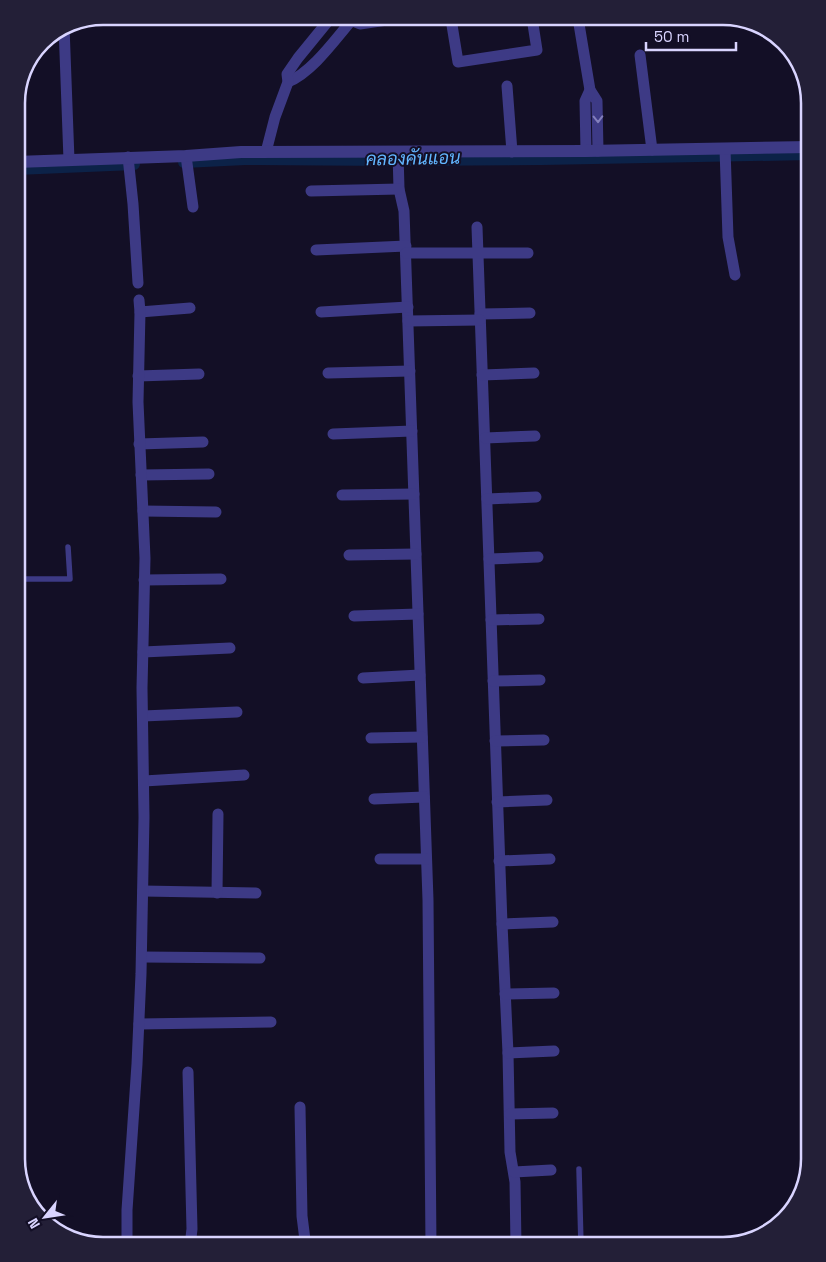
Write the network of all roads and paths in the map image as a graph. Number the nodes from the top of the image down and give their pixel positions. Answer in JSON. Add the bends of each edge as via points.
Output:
{"nodes":[{"id":1,"x":325,"y":25,"type":"edge"},
{"id":2,"x":347,"y":25,"type":"edge"},
{"id":3,"x":452,"y":25,"type":"edge"},
{"id":4,"x":533,"y":25,"type":"edge"},
{"id":5,"x":579,"y":25,"type":"edge"},
{"id":6,"x":64,"y":35,"type":"edge"},
{"id":7,"x":640,"y":55,"type":"dead end"},
{"id":8,"x":288,"y":82,"type":"junction"},
{"id":9,"x":507,"y":86,"type":"dead end"},
{"id":10,"x":801,"y":146,"type":"edge"},
{"id":11,"x":652,"y":150,"type":"junction"},
{"id":12,"x":725,"y":150,"type":"junction"},
{"id":13,"x":592,"y":151,"type":"junction"},
{"id":14,"x":266,"y":152,"type":"junction"},
{"id":15,"x":512,"y":152,"type":"junction"},
{"id":16,"x":186,"y":156,"type":"junction"},
{"id":17,"x":398,"y":156,"type":"junction"},
{"id":18,"x":128,"y":157,"type":"junction"},
{"id":19,"x":69,"y":160,"type":"junction"},
{"id":20,"x":25,"y":162,"type":"edge"},
{"id":21,"x":399,"y":185,"type":"junction"},
{"id":22,"x":311,"y":191,"type":"dead end"},
{"id":23,"x":193,"y":207,"type":"dead end"},
{"id":24,"x":477,"y":227,"type":"dead end"},
{"id":25,"x":316,"y":250,"type":"dead end"},
{"id":26,"x":406,"y":250,"type":"junction"},
{"id":27,"x":528,"y":253,"type":"dead end"},
{"id":28,"x":478,"y":254,"type":"junction"},
{"id":29,"x":735,"y":275,"type":"dead end"},
{"id":30,"x":138,"y":283,"type":"dead end"},
{"id":31,"x":139,"y":300,"type":"dead end"},
{"id":32,"x":190,"y":308,"type":"dead end"},
{"id":33,"x":408,"y":308,"type":"junction"},
{"id":34,"x":140,"y":312,"type":"junction"},
{"id":35,"x":320,"y":312,"type":"dead end"},
{"id":36,"x":530,"y":313,"type":"dead end"},
{"id":37,"x":480,"y":317,"type":"junction"},
{"id":38,"x":408,"y":321,"type":"junction"},
{"id":39,"x":410,"y":370,"type":"junction"},
{"id":40,"x":328,"y":372,"type":"dead end"},
{"id":41,"x":534,"y":373,"type":"dead end"},
{"id":42,"x":199,"y":374,"type":"dead end"},
{"id":43,"x":482,"y":375,"type":"junction"},
{"id":44,"x":138,"y":376,"type":"junction"},
{"id":45,"x":412,"y":432,"type":"junction"},
{"id":46,"x":333,"y":434,"type":"dead end"},
{"id":47,"x":535,"y":436,"type":"dead end"},
{"id":48,"x":485,"y":438,"type":"junction"},
{"id":49,"x":203,"y":442,"type":"dead end"},
{"id":50,"x":140,"y":444,"type":"junction"},
{"id":51,"x":209,"y":474,"type":"dead end"},
{"id":52,"x":141,"y":476,"type":"junction"},
{"id":53,"x":414,"y":494,"type":"junction"},
{"id":54,"x":342,"y":495,"type":"dead end"},
{"id":55,"x":536,"y":497,"type":"dead end"},
{"id":56,"x":487,"y":498,"type":"junction"},
{"id":57,"x":143,"y":511,"type":"junction"},
{"id":58,"x":216,"y":512,"type":"dead end"},
{"id":59,"x":68,"y":547,"type":"dead end"},
{"id":60,"x":416,"y":554,"type":"junction"},
{"id":61,"x":349,"y":555,"type":"dead end"},
{"id":62,"x":538,"y":557,"type":"dead end"},
{"id":63,"x":489,"y":559,"type":"junction"},
{"id":64,"x":25,"y":579,"type":"edge"},
{"id":65,"x":221,"y":579,"type":"dead end"},
{"id":66,"x":144,"y":580,"type":"junction"},
{"id":67,"x":418,"y":614,"type":"junction"},
{"id":68,"x":354,"y":616,"type":"dead end"},
{"id":69,"x":539,"y":619,"type":"dead end"},
{"id":70,"x":491,"y":620,"type":"junction"},
{"id":71,"x":230,"y":648,"type":"dead end"},
{"id":72,"x":143,"y":652,"type":"junction"},
{"id":73,"x":420,"y":675,"type":"junction"},
{"id":74,"x":363,"y":678,"type":"dead end"},
{"id":75,"x":540,"y":680,"type":"dead end"},
{"id":76,"x":493,"y":681,"type":"junction"},
{"id":77,"x":237,"y":712,"type":"dead end"},
{"id":78,"x":142,"y":716,"type":"junction"},
{"id":79,"x":422,"y":737,"type":"junction"},
{"id":80,"x":371,"y":738,"type":"dead end"},
{"id":81,"x":544,"y":740,"type":"dead end"},
{"id":82,"x":495,"y":741,"type":"junction"},
{"id":83,"x":244,"y":775,"type":"dead end"},
{"id":84,"x":144,"y":781,"type":"junction"},
{"id":85,"x":424,"y":797,"type":"junction"},
{"id":86,"x":374,"y":799,"type":"dead end"},
{"id":87,"x":547,"y":800,"type":"dead end"},
{"id":88,"x":497,"y":802,"type":"junction"},
{"id":89,"x":218,"y":814,"type":"dead end"},
{"id":90,"x":426,"y":858,"type":"junction"},
{"id":91,"x":380,"y":859,"type":"dead end"},
{"id":92,"x":550,"y":860,"type":"dead end"},
{"id":93,"x":499,"y":861,"type":"junction"},
{"id":94,"x":143,"y":891,"type":"junction"},
{"id":95,"x":217,"y":893,"type":"junction"},
{"id":96,"x":256,"y":893,"type":"dead end"},
{"id":97,"x":554,"y":922,"type":"dead end"},
{"id":98,"x":502,"y":924,"type":"junction"},
{"id":99,"x":142,"y":957,"type":"junction"},
{"id":100,"x":260,"y":958,"type":"dead end"},
{"id":101,"x":554,"y":993,"type":"dead end"},
{"id":102,"x":505,"y":994,"type":"junction"},
{"id":103,"x":271,"y":1022,"type":"dead end"},
{"id":104,"x":139,"y":1024,"type":"junction"},
{"id":105,"x":554,"y":1051,"type":"dead end"},
{"id":106,"x":508,"y":1053,"type":"junction"},
{"id":107,"x":188,"y":1072,"type":"dead end"},
{"id":108,"x":300,"y":1107,"type":"dead end"},
{"id":109,"x":553,"y":1113,"type":"dead end"},
{"id":110,"x":510,"y":1114,"type":"junction"},
{"id":111,"x":579,"y":1169,"type":"dead end"},
{"id":112,"x":551,"y":1170,"type":"dead end"},
{"id":113,"x":514,"y":1172,"type":"junction"},
{"id":114,"x":127,"y":1237,"type":"edge"},
{"id":115,"x":191,"y":1237,"type":"edge"},
{"id":116,"x":305,"y":1237,"type":"edge"},
{"id":117,"x":431,"y":1237,"type":"edge"},
{"id":118,"x":516,"y":1237,"type":"edge"},
{"id":119,"x":581,"y":1237,"type":"edge"}],
"edges":[{"from":1,"to":8,"type":"street","via":[[287,74]]},
{"from":2,"to":8,"type":"street","via":[[309,68]]},
{"from":3,"to":4,"type":"street","via":[[458,62],[537,50]]},
{"from":5,"to":13,"type":"street","via":[[590,90],[598,100]]},
{"from":6,"to":19,"type":"street"},
{"from":7,"to":11,"type":"street"},
{"from":8,"to":14,"type":"street"},
{"from":9,"to":15,"type":"street"},
{"from":10,"to":12,"type":"street"},
{"from":11,"to":12,"type":"street"},
{"from":11,"to":13,"type":"street"},
{"from":12,"to":29,"type":"street","via":[[728,238]]},
{"from":13,"to":15,"type":"street"},
{"from":14,"to":16,"type":"street"},
{"from":14,"to":17,"type":"street"},
{"from":15,"to":17,"type":"street"},
{"from":16,"to":18,"type":"street"},
{"from":16,"to":23,"type":"street"},
{"from":17,"to":21,"type":"street"},
{"from":18,"to":19,"type":"street"},
{"from":18,"to":30,"type":"street"},
{"from":19,"to":20,"type":"street"},
{"from":21,"to":22,"type":"street"},
{"from":21,"to":26,"type":"street"},
{"from":24,"to":28,"type":"street"},
{"from":25,"to":26,"type":"street"},
{"from":26,"to":28,"type":"street"},
{"from":26,"to":33,"type":"street"},
{"from":27,"to":28,"type":"street"},
{"from":28,"to":37,"type":"street"},
{"from":31,"to":34,"type":"street"},
{"from":32,"to":34,"type":"street"},
{"from":33,"to":35,"type":"street"},
{"from":33,"to":38,"type":"street"},
{"from":34,"to":44,"type":"street"},
{"from":36,"to":37,"type":"street"},
{"from":37,"to":38,"type":"street"},
{"from":37,"to":43,"type":"street"},
{"from":38,"to":39,"type":"street"},
{"from":39,"to":40,"type":"street"},
{"from":39,"to":45,"type":"street"},
{"from":41,"to":43,"type":"street"},
{"from":42,"to":44,"type":"street"},
{"from":43,"to":48,"type":"street"},
{"from":44,"to":50,"type":"street"},
{"from":45,"to":46,"type":"street"},
{"from":45,"to":53,"type":"street"},
{"from":47,"to":48,"type":"street"},
{"from":48,"to":56,"type":"street"},
{"from":49,"to":50,"type":"street"},
{"from":50,"to":52,"type":"street"},
{"from":51,"to":52,"type":"street"},
{"from":52,"to":57,"type":"street"},
{"from":53,"to":54,"type":"street"},
{"from":53,"to":60,"type":"street"},
{"from":55,"to":56,"type":"street"},
{"from":56,"to":63,"type":"street"},
{"from":57,"to":58,"type":"street"},
{"from":57,"to":66,"type":"street"},
{"from":59,"to":64,"type":"lane","via":[[70,579]]},
{"from":60,"to":61,"type":"street"},
{"from":60,"to":67,"type":"street"},
{"from":62,"to":63,"type":"street"},
{"from":63,"to":70,"type":"street"},
{"from":65,"to":66,"type":"street"},
{"from":66,"to":72,"type":"street"},
{"from":67,"to":68,"type":"street"},
{"from":67,"to":73,"type":"street"},
{"from":69,"to":70,"type":"street"},
{"from":70,"to":76,"type":"street"},
{"from":71,"to":72,"type":"street"},
{"from":72,"to":78,"type":"street"},
{"from":73,"to":74,"type":"street"},
{"from":73,"to":79,"type":"street"},
{"from":75,"to":76,"type":"street"},
{"from":76,"to":82,"type":"street"},
{"from":77,"to":78,"type":"street"},
{"from":78,"to":84,"type":"street"},
{"from":79,"to":80,"type":"street"},
{"from":79,"to":85,"type":"street"},
{"from":81,"to":82,"type":"street"},
{"from":82,"to":88,"type":"street"},
{"from":83,"to":84,"type":"street"},
{"from":84,"to":94,"type":"street"},
{"from":85,"to":86,"type":"street"},
{"from":85,"to":90,"type":"street"},
{"from":87,"to":88,"type":"street"},
{"from":88,"to":93,"type":"street"},
{"from":89,"to":95,"type":"street"},
{"from":90,"to":91,"type":"street"},
{"from":90,"to":117,"type":"street"},
{"from":92,"to":93,"type":"street"},
{"from":93,"to":98,"type":"street"},
{"from":94,"to":95,"type":"street"},
{"from":94,"to":99,"type":"street"},
{"from":95,"to":96,"type":"street"},
{"from":97,"to":98,"type":"street"},
{"from":98,"to":102,"type":"street"},
{"from":99,"to":100,"type":"street"},
{"from":99,"to":104,"type":"street"},
{"from":101,"to":102,"type":"street"},
{"from":102,"to":106,"type":"street"},
{"from":103,"to":104,"type":"street"},
{"from":104,"to":114,"type":"street"},
{"from":105,"to":106,"type":"street"},
{"from":106,"to":110,"type":"street"},
{"from":107,"to":115,"type":"street"},
{"from":108,"to":116,"type":"street"},
{"from":109,"to":110,"type":"street"},
{"from":110,"to":113,"type":"street","via":[[510,1152]]},
{"from":111,"to":119,"type":"lane"},
{"from":112,"to":113,"type":"street"},
{"from":113,"to":118,"type":"street"}]}
